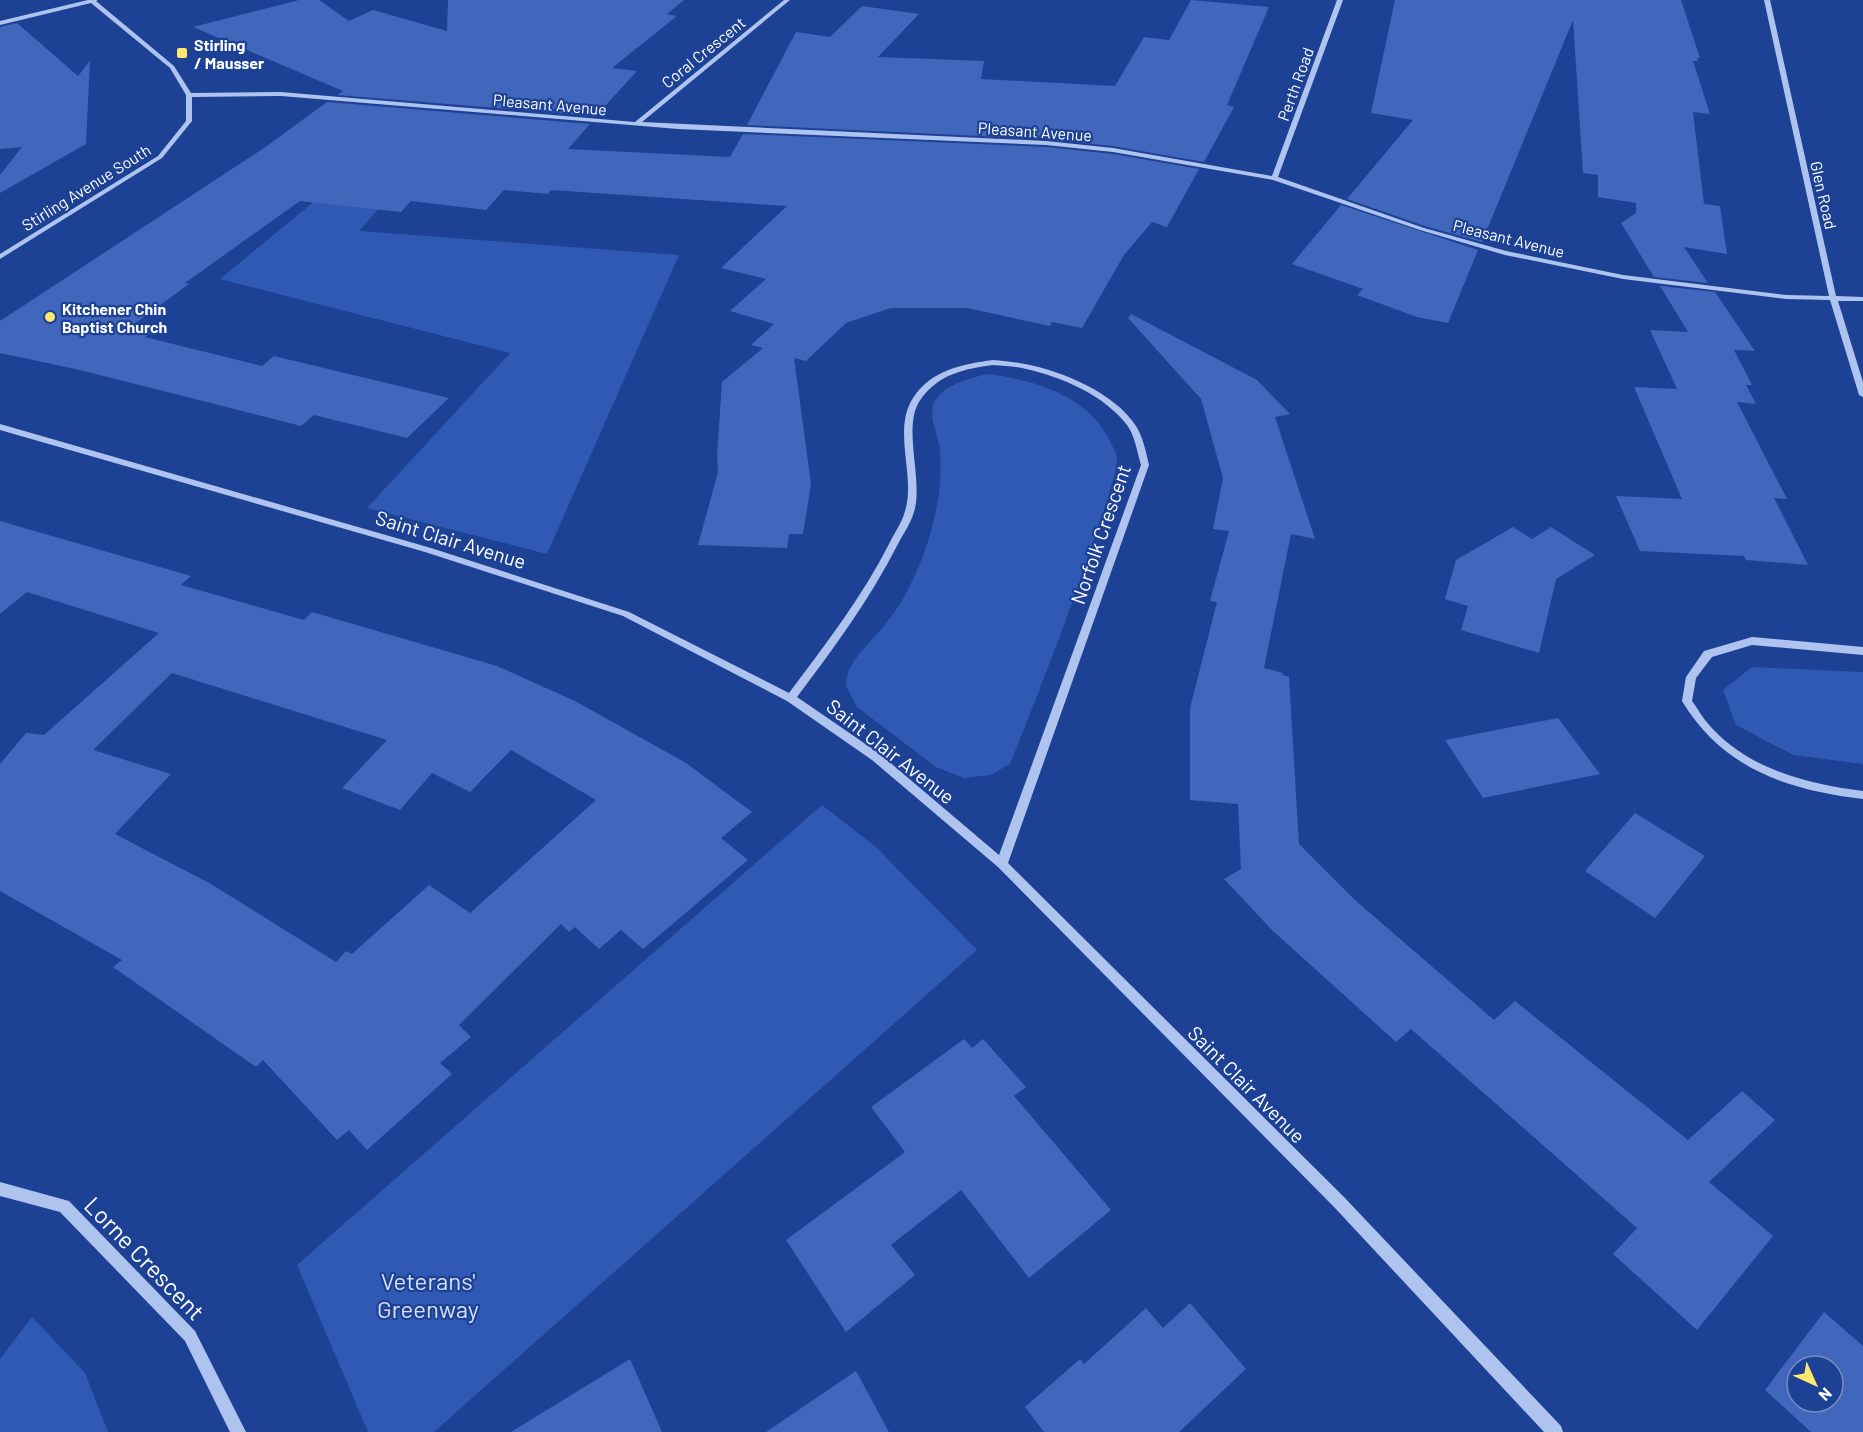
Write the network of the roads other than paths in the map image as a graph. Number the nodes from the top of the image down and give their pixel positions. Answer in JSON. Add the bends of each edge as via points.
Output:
{"nodes":[{"id":1,"x":93,"y":0,"type":"edge"},
{"id":2,"x":787,"y":0,"type":"edge"},
{"id":3,"x":1340,"y":0,"type":"edge"},
{"id":4,"x":1767,"y":0,"type":"edge"},
{"id":5,"x":0,"y":23,"type":"edge"},
{"id":6,"x":189,"y":95,"type":"junction"},
{"id":7,"x":636,"y":124,"type":"junction"},
{"id":8,"x":1274,"y":178,"type":"junction"},
{"id":9,"x":0,"y":257,"type":"edge"},
{"id":10,"x":1833,"y":298,"type":"junction"},
{"id":11,"x":1863,"y":299,"type":"edge"},
{"id":12,"x":1863,"y":395,"type":"edge"},
{"id":13,"x":0,"y":427,"type":"edge"},
{"id":14,"x":1863,"y":651,"type":"edge"},
{"id":15,"x":791,"y":698,"type":"junction"},
{"id":16,"x":1863,"y":795,"type":"edge"},
{"id":17,"x":1002,"y":864,"type":"junction"},
{"id":18,"x":0,"y":1189,"type":"edge"},
{"id":19,"x":238,"y":1432,"type":"edge"},
{"id":20,"x":1555,"y":1432,"type":"edge"}],
"edges":[{"from":1,"to":5,"type":"street"},
{"from":1,"to":6,"type":"street","via":[[172,67]]},
{"from":2,"to":7,"type":"street","name":"Coral Crescent"},
{"from":3,"to":8,"type":"street","name":"Perth Road"},
{"from":4,"to":10,"type":"street","name":"Glen Road"},
{"from":6,"to":7,"type":"street","name":"Pleasant Avenue","via":[[281,94]]},
{"from":6,"to":9,"type":"street","name":"Stirling Avenue South","via":[[189,121],[160,157]]},
{"from":7,"to":8,"type":"street","name":"Pleasant Avenue","via":[[1046,143],[1135,153]]},
{"from":8,"to":10,"type":"street","name":"Pleasant Avenue","via":[[1422,230],[1505,253],[1623,277],[1786,297]]},
{"from":10,"to":11,"type":"street","name":"Pleasant Avenue"},
{"from":10,"to":12,"type":"street","name":"Glen Road"},
{"from":13,"to":15,"type":"street","name":"Saint Clair Avenue","via":[[428,550],[626,614]]},
{"from":14,"to":16,"type":"street","via":[[1752,641],[1708,654],[1691,677],[1687,701],[1704,727],[1727,749],[1760,769],[1798,783]]},
{"from":15,"to":17,"type":"street","name":"Saint Clair Avenue","via":[[876,757]]},
{"from":15,"to":17,"type":"street","name":"Norfolk Crescent","via":[[844,628],[888,555],[911,507],[908,425],[914,401],[927,384],[956,368],[985,361],[1022,364],[1102,397],[1131,424],[1146,465]]},
{"from":17,"to":20,"type":"street","name":"Saint Clair Avenue","via":[[1339,1202]]},
{"from":18,"to":19,"type":"street","name":"Lorne Crescent","via":[[64,1206],[190,1336]]}]}
